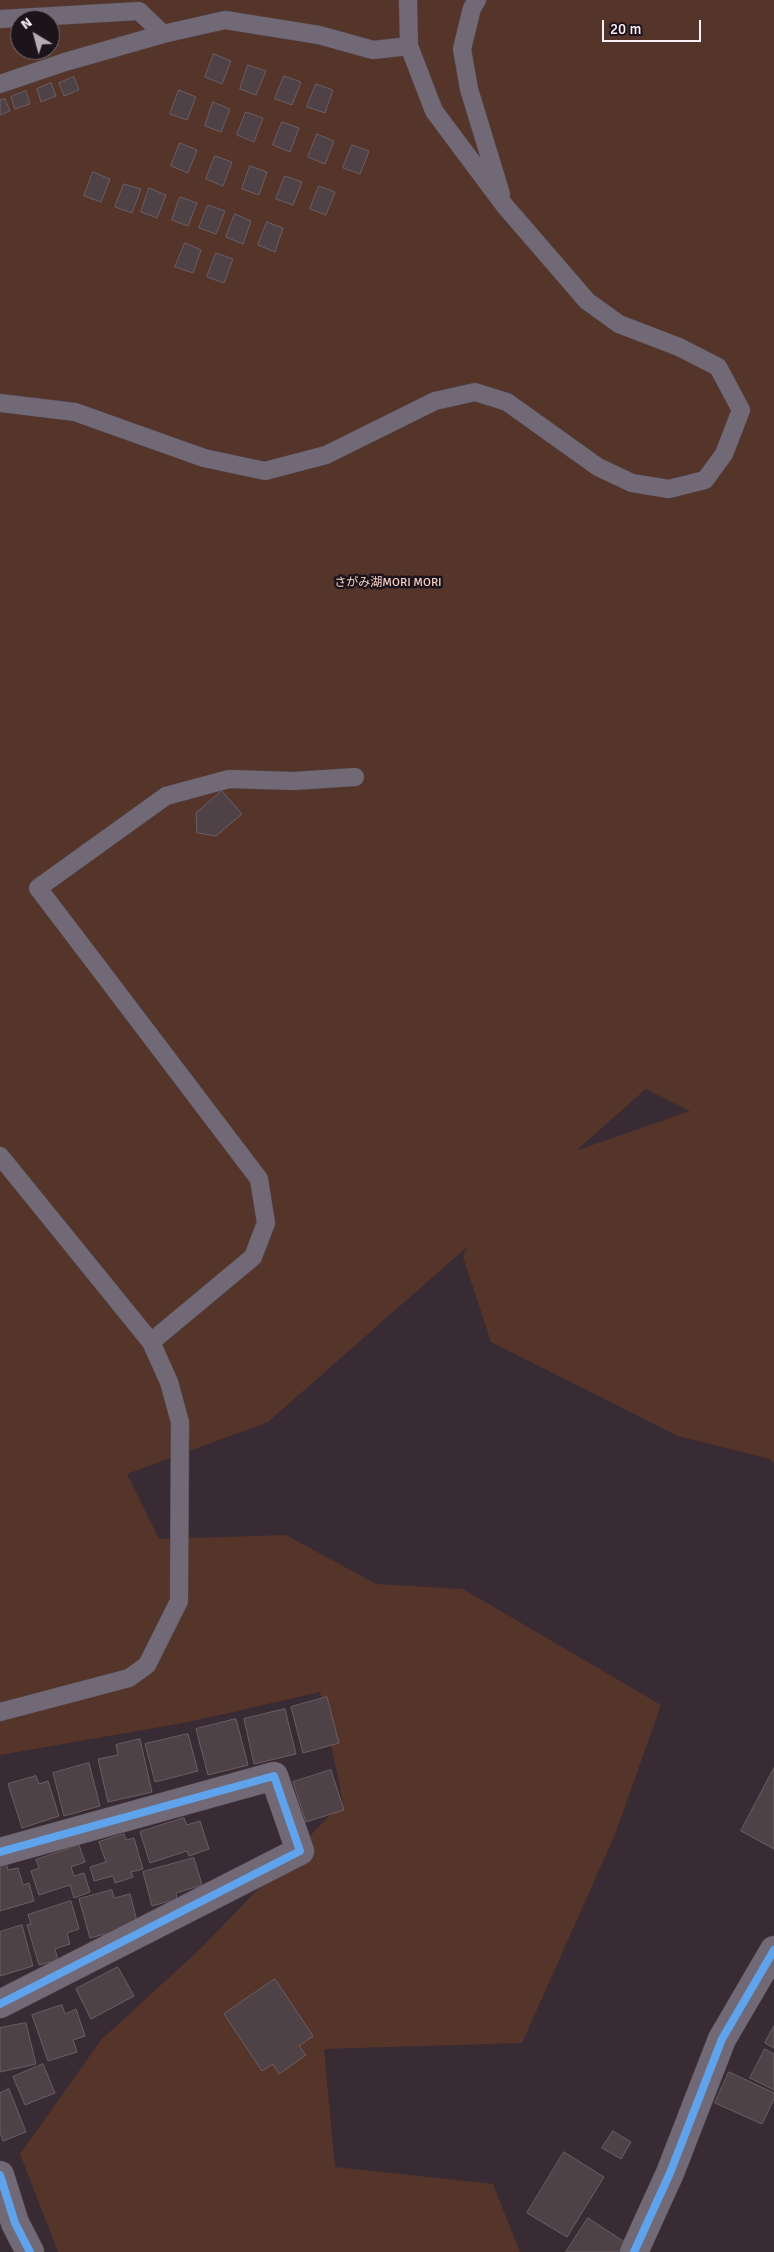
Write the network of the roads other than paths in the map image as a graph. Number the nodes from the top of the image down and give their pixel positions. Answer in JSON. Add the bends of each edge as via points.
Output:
{"nodes":[{"id":1,"x":408,"y":0,"type":"edge"},
{"id":2,"x":477,"y":0,"type":"edge"},
{"id":3,"x":0,"y":19,"type":"edge"},
{"id":4,"x":163,"y":34,"type":"junction"},
{"id":5,"x":409,"y":46,"type":"junction"},
{"id":6,"x":0,"y":84,"type":"edge"},
{"id":7,"x":505,"y":206,"type":"junction"},
{"id":8,"x":0,"y":403,"type":"edge"},
{"id":9,"x":355,"y":777,"type":"dead end"},
{"id":10,"x":0,"y":1156,"type":"edge"},
{"id":11,"x":151,"y":1342,"type":"junction"},
{"id":12,"x":0,"y":1712,"type":"edge"},
{"id":13,"x":0,"y":1852,"type":"edge"},
{"id":14,"x":774,"y":1950,"type":"edge"},
{"id":15,"x":0,"y":2004,"type":"edge"},
{"id":16,"x":0,"y":2175,"type":"edge"},
{"id":17,"x":18,"y":2244,"type":"edge"},
{"id":18,"x":634,"y":2252,"type":"edge"}],
"edges":[{"from":1,"to":5,"type":"lane"},
{"from":2,"to":7,"type":"lane","via":[[462,49],[469,89]]},
{"from":3,"to":4,"type":"lane","via":[[139,10]]},
{"from":4,"to":5,"type":"lane","via":[[225,20],[319,35],[373,50]]},
{"from":4,"to":6,"type":"lane"},
{"from":5,"to":7,"type":"lane","via":[[434,111]]},
{"from":7,"to":8,"type":"lane","via":[[587,301],[619,324],[718,367],[741,410],[724,454],[705,480],[669,489],[632,483],[598,467],[507,402],[475,392],[434,401],[326,455],[265,472],[204,458],[75,412]]},
{"from":9,"to":11,"type":"lane","via":[[294,781],[229,779],[166,796],[38,888],[259,1179],[266,1224],[253,1257]]},
{"from":10,"to":11,"type":"lane"},
{"from":11,"to":12,"type":"lane","via":[[169,1382],[180,1422],[179,1601],[148,1665],[129,1678]]},
{"from":13,"to":15,"type":"street","via":[[274,1776],[300,1851]]},
{"from":14,"to":18,"type":"street","via":[[722,2039],[670,2173]]},
{"from":16,"to":17,"type":"street","via":[[16,2223]]}]}
